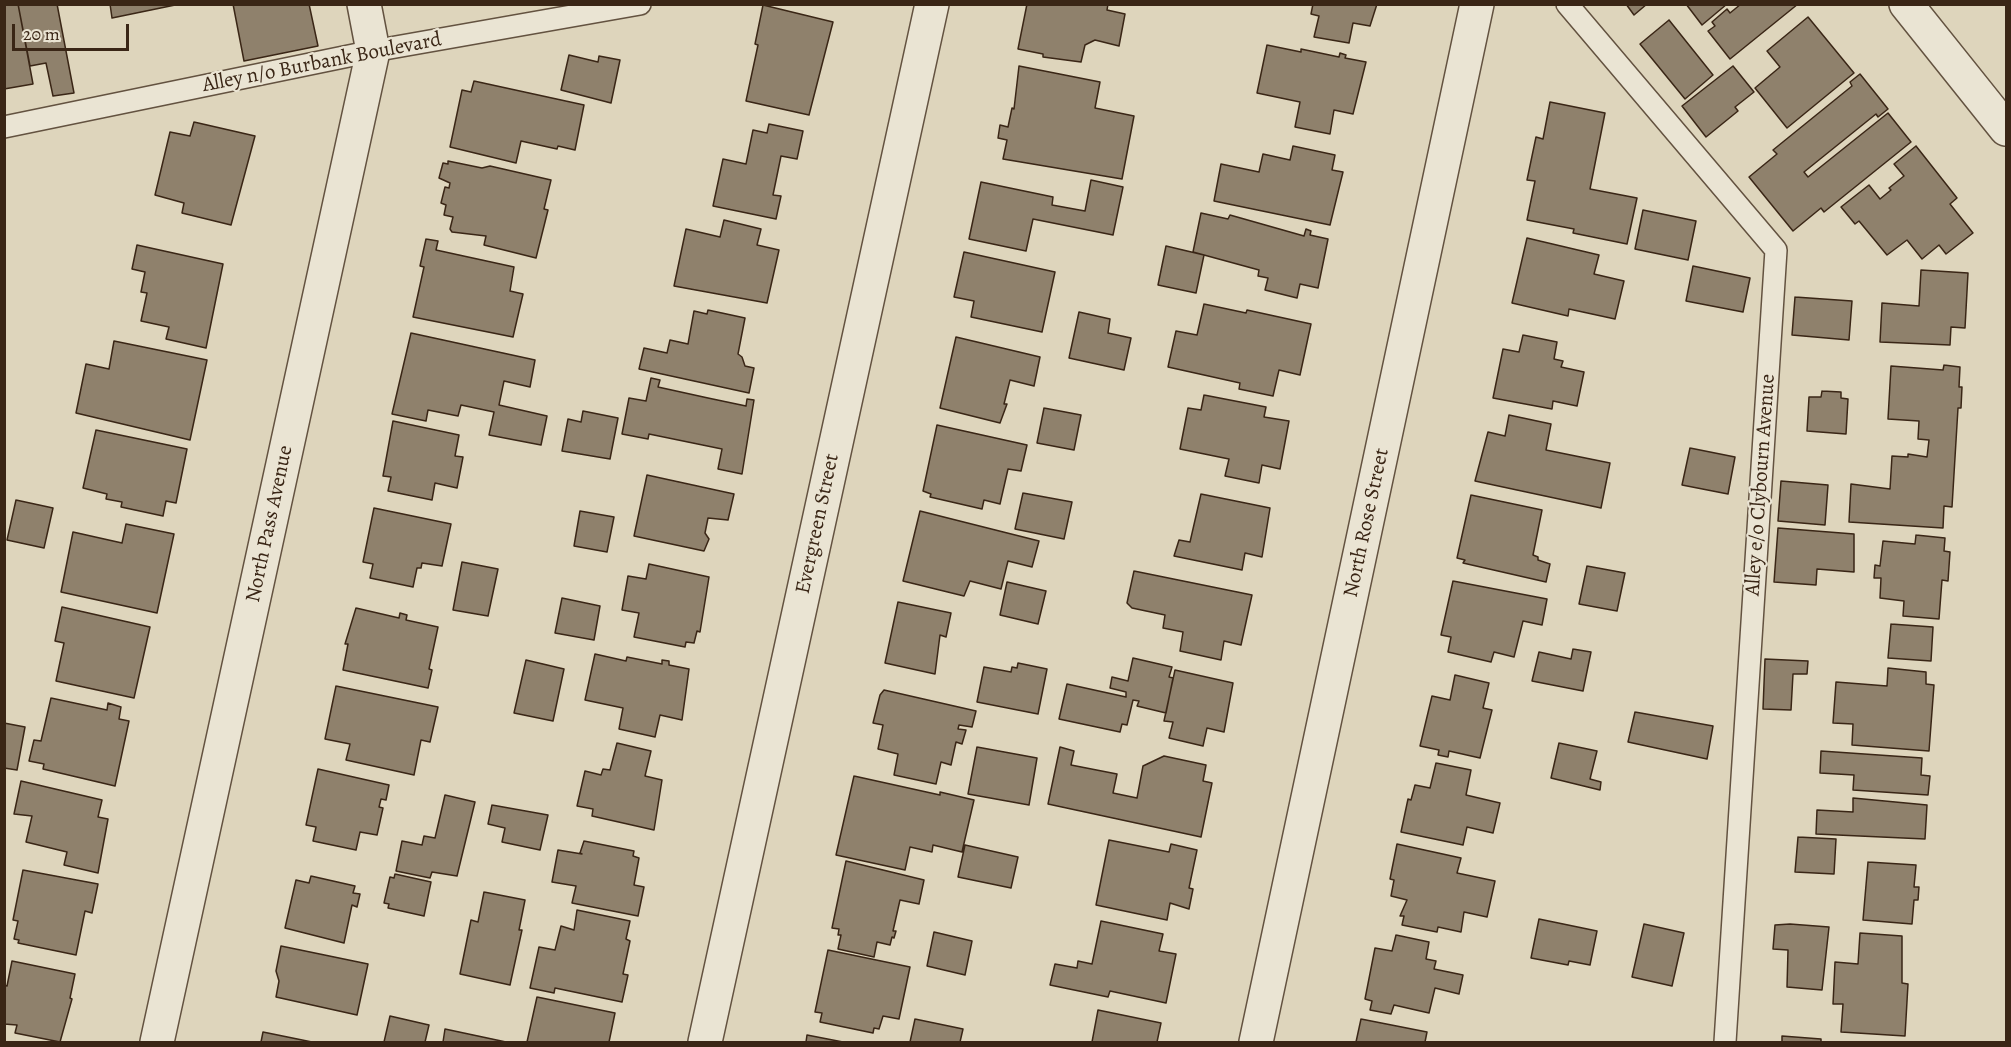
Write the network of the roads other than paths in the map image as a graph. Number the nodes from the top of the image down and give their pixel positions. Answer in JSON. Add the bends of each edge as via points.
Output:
{"nodes":[{"id":1,"x":364,"y":4,"type":"edge"},
{"id":2,"x":640,"y":4,"type":"edge"},
{"id":3,"x":932,"y":4,"type":"edge"},
{"id":4,"x":1478,"y":4,"type":"edge"},
{"id":5,"x":1567,"y":4,"type":"edge"},
{"id":6,"x":1906,"y":4,"type":"edge"},
{"id":7,"x":373,"y":51,"type":"junction"},
{"id":8,"x":4,"y":127,"type":"edge"},
{"id":9,"x":2007,"y":129,"type":"edge"},
{"id":10,"x":157,"y":1042,"type":"edge"},
{"id":11,"x":705,"y":1042,"type":"edge"},
{"id":12,"x":1256,"y":1042,"type":"edge"},
{"id":13,"x":1725,"y":1042,"type":"edge"}],
"edges":[{"from":1,"to":7,"type":"street","name":"North Pass Avenue"},
{"from":2,"to":7,"type":"lane","name":"Alley n/o Burbank Boulevard"},
{"from":3,"to":11,"type":"street","name":"Evergreen Street"},
{"from":4,"to":12,"type":"street","name":"North Rose Street"},
{"from":5,"to":13,"type":"lane","name":"Alley e/o Clybourn Avenue","via":[[1776,250]]},
{"from":6,"to":9,"type":"street"},
{"from":7,"to":8,"type":"lane","name":"Alley n/o Burbank Boulevard"},
{"from":7,"to":10,"type":"street","name":"North Pass Avenue"}]}
